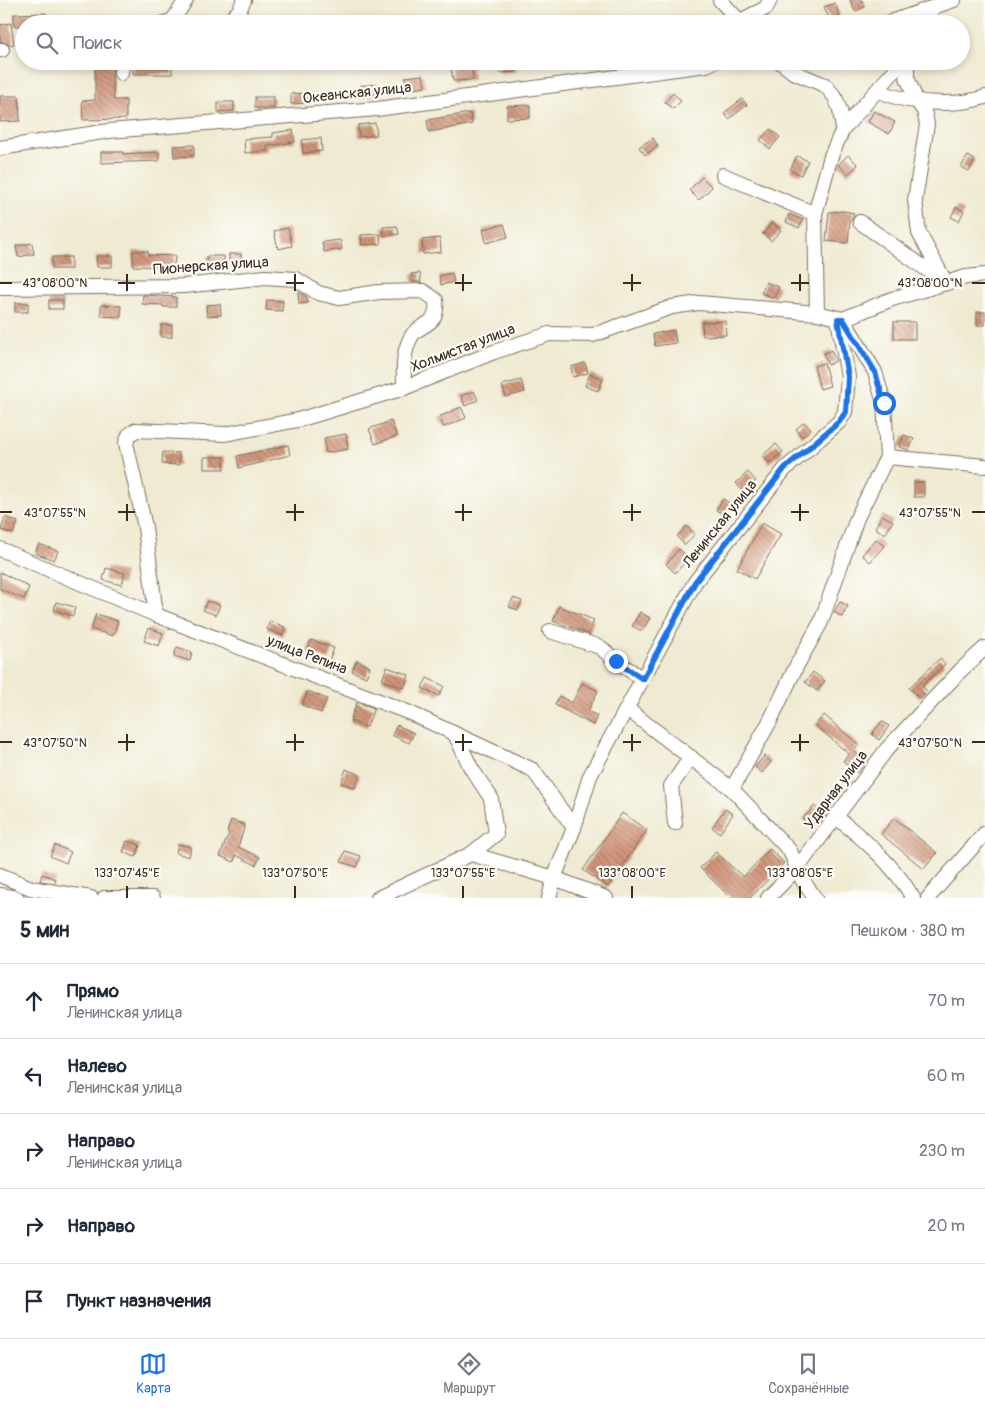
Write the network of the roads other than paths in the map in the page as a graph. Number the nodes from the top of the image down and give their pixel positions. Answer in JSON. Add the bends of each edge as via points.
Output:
{"nodes":[{"id":1,"x":186,"y":0,"type":"edge"},
{"id":2,"x":244,"y":0,"type":"edge"},
{"id":3,"x":720,"y":0,"type":"edge"},
{"id":4,"x":770,"y":0,"type":"edge"},
{"id":5,"x":954,"y":0,"type":"edge"},
{"id":6,"x":930,"y":9,"type":"junction"},
{"id":7,"x":178,"y":15,"type":"edge"},
{"id":8,"x":235,"y":15,"type":"edge"},
{"id":9,"x":734,"y":15,"type":"edge"},
{"id":10,"x":754,"y":15,"type":"edge"},
{"id":11,"x":912,"y":15,"type":"edge"},
{"id":12,"x":930,"y":15,"type":"edge"},
{"id":13,"x":669,"y":70,"type":"edge"},
{"id":14,"x":790,"y":70,"type":"edge"},
{"id":15,"x":895,"y":70,"type":"edge"},
{"id":16,"x":907,"y":70,"type":"edge"},
{"id":17,"x":878,"y":90,"type":"junction"},
{"id":18,"x":985,"y":98,"type":"edge"},
{"id":19,"x":916,"y":100,"type":"junction"},
{"id":20,"x":843,"y":129,"type":"junction"},
{"id":21,"x":0,"y":148,"type":"edge"},
{"id":22,"x":722,"y":175,"type":"dead end"},
{"id":23,"x":815,"y":214,"type":"junction"},
{"id":24,"x":860,"y":222,"type":"dead end"},
{"id":25,"x":985,"y":275,"type":"edge"},
{"id":26,"x":946,"y":283,"type":"junction"},
{"id":27,"x":0,"y":288,"type":"edge"},
{"id":28,"x":817,"y":313,"type":"junction"},
{"id":29,"x":840,"y":319,"type":"junction"},
{"id":30,"x":404,"y":388,"type":"junction"},
{"id":31,"x":887,"y":457,"type":"junction"},
{"id":32,"x":985,"y":466,"type":"edge"},
{"id":33,"x":0,"y":549,"type":"edge"},
{"id":34,"x":156,"y":615,"type":"junction"},
{"id":35,"x":550,"y":631,"type":"dead end"},
{"id":36,"x":985,"y":648,"type":"edge"},
{"id":37,"x":643,"y":679,"type":"junction"},
{"id":38,"x":627,"y":709,"type":"junction"},
{"id":39,"x":455,"y":734,"type":"junction"},
{"id":40,"x":691,"y":757,"type":"junction"},
{"id":41,"x":732,"y":788,"type":"junction"},
{"id":42,"x":836,"y":818,"type":"junction"},
{"id":43,"x":675,"y":823,"type":"dead end"},
{"id":44,"x":574,"y":828,"type":"junction"},
{"id":45,"x":985,"y":833,"type":"edge"},
{"id":46,"x":471,"y":854,"type":"junction"},
{"id":47,"x":798,"y":867,"type":"junction"},
{"id":48,"x":0,"y":875,"type":"edge"},
{"id":49,"x":554,"y":878,"type":"junction"},
{"id":50,"x":0,"y":895,"type":"edge"},
{"id":51,"x":17,"y":898,"type":"edge"},
{"id":52,"x":91,"y":898,"type":"edge"},
{"id":53,"x":104,"y":898,"type":"edge"},
{"id":54,"x":152,"y":898,"type":"edge"},
{"id":55,"x":378,"y":898,"type":"edge"},
{"id":56,"x":549,"y":898,"type":"edge"},
{"id":57,"x":606,"y":898,"type":"edge"},
{"id":58,"x":768,"y":898,"type":"edge"},
{"id":59,"x":815,"y":898,"type":"edge"},
{"id":60,"x":913,"y":898,"type":"edge"},
{"id":61,"x":928,"y":898,"type":"edge"}],
"edges":[{"from":1,"to":7,"type":"street"},
{"from":2,"to":8,"type":"street"},
{"from":3,"to":9,"type":"street"},
{"from":4,"to":10,"type":"street","via":[[766,8]]},
{"from":5,"to":6,"type":"street"},
{"from":6,"to":11,"type":"street"},
{"from":6,"to":12,"type":"street"},
{"from":13,"to":21,"type":"street","name":"Океанская улица","via":[[377,109],[109,131]]},
{"from":14,"to":20,"type":"street","via":[[826,85],[835,97]]},
{"from":15,"to":17,"type":"street"},
{"from":16,"to":19,"type":"street"},
{"from":17,"to":19,"type":"street","via":[[888,96]]},
{"from":17,"to":20,"type":"street"},
{"from":18,"to":19,"type":"street","via":[[952,103]]},
{"from":19,"to":26,"type":"street","via":[[927,124],[915,200],[919,233]]},
{"from":20,"to":23,"type":"street","via":[[831,156]]},
{"from":22,"to":23,"type":"street"},
{"from":23,"to":28,"type":"street"},
{"from":24,"to":26,"type":"street"},
{"from":25,"to":26,"type":"street"},
{"from":26,"to":29,"type":"street"},
{"from":27,"to":30,"type":"street","name":"Пионерская улица","via":[[184,286],[265,277],[296,279],[318,293],[338,298],[379,292],[423,291],[436,300],[437,310],[431,322],[412,335],[403,359]]},
{"from":28,"to":29,"type":"street","name":"Холмистая улица"},
{"from":28,"to":30,"type":"street","name":"Холмистая улица","via":[[700,303],[672,307],[592,335],[549,334]]},
{"from":29,"to":31,"type":"street","via":[[875,372],[884,403]]},
{"from":29,"to":37,"type":"street","name":"Ленинская улица","via":[[848,377],[846,412],[839,422],[785,468],[695,582]]},
{"from":30,"to":34,"type":"street","name":"Холмистая улица","via":[[298,420],[225,434],[136,430],[129,435],[126,443],[145,528]]},
{"from":31,"to":32,"type":"street"},
{"from":31,"to":41,"type":"street","via":[[857,518],[821,622]]},
{"from":33,"to":34,"type":"street","name":"улица Репина"},
{"from":34,"to":39,"type":"street","name":"улица Репина","via":[[410,713]]},
{"from":35,"to":37,"type":"street","via":[[600,648]]},
{"from":36,"to":42,"type":"street","name":"Ударная улица","via":[[887,749]]},
{"from":37,"to":38,"type":"street","name":"Ленинская улица"},
{"from":38,"to":40,"type":"street"},
{"from":38,"to":44,"type":"street","name":"Ленинская улица","via":[[590,776]]},
{"from":39,"to":44,"type":"street","name":"улица Репина","via":[[533,770]]},
{"from":39,"to":46,"type":"street","via":[[471,768],[491,798],[494,816],[496,834]]},
{"from":40,"to":41,"type":"street"},
{"from":40,"to":43,"type":"street","via":[[671,786]]},
{"from":41,"to":47,"type":"street","via":[[790,851]]},
{"from":42,"to":47,"type":"street","name":"Ударная улица"},
{"from":42,"to":60,"type":"street","via":[[863,839],[905,883]]},
{"from":44,"to":49,"type":"street","name":"Ленинская улица"},
{"from":45,"to":61,"type":"street"},
{"from":46,"to":49,"type":"street"},
{"from":46,"to":55,"type":"street"},
{"from":47,"to":58,"type":"street","name":"Ударная улица"},
{"from":47,"to":59,"type":"street"},
{"from":48,"to":52,"type":"street","via":[[31,888]]},
{"from":49,"to":56,"type":"street","name":"Ленинская улица"},
{"from":49,"to":57,"type":"street"},
{"from":50,"to":51,"type":"street"},
{"from":53,"to":54,"type":"street"}]}
